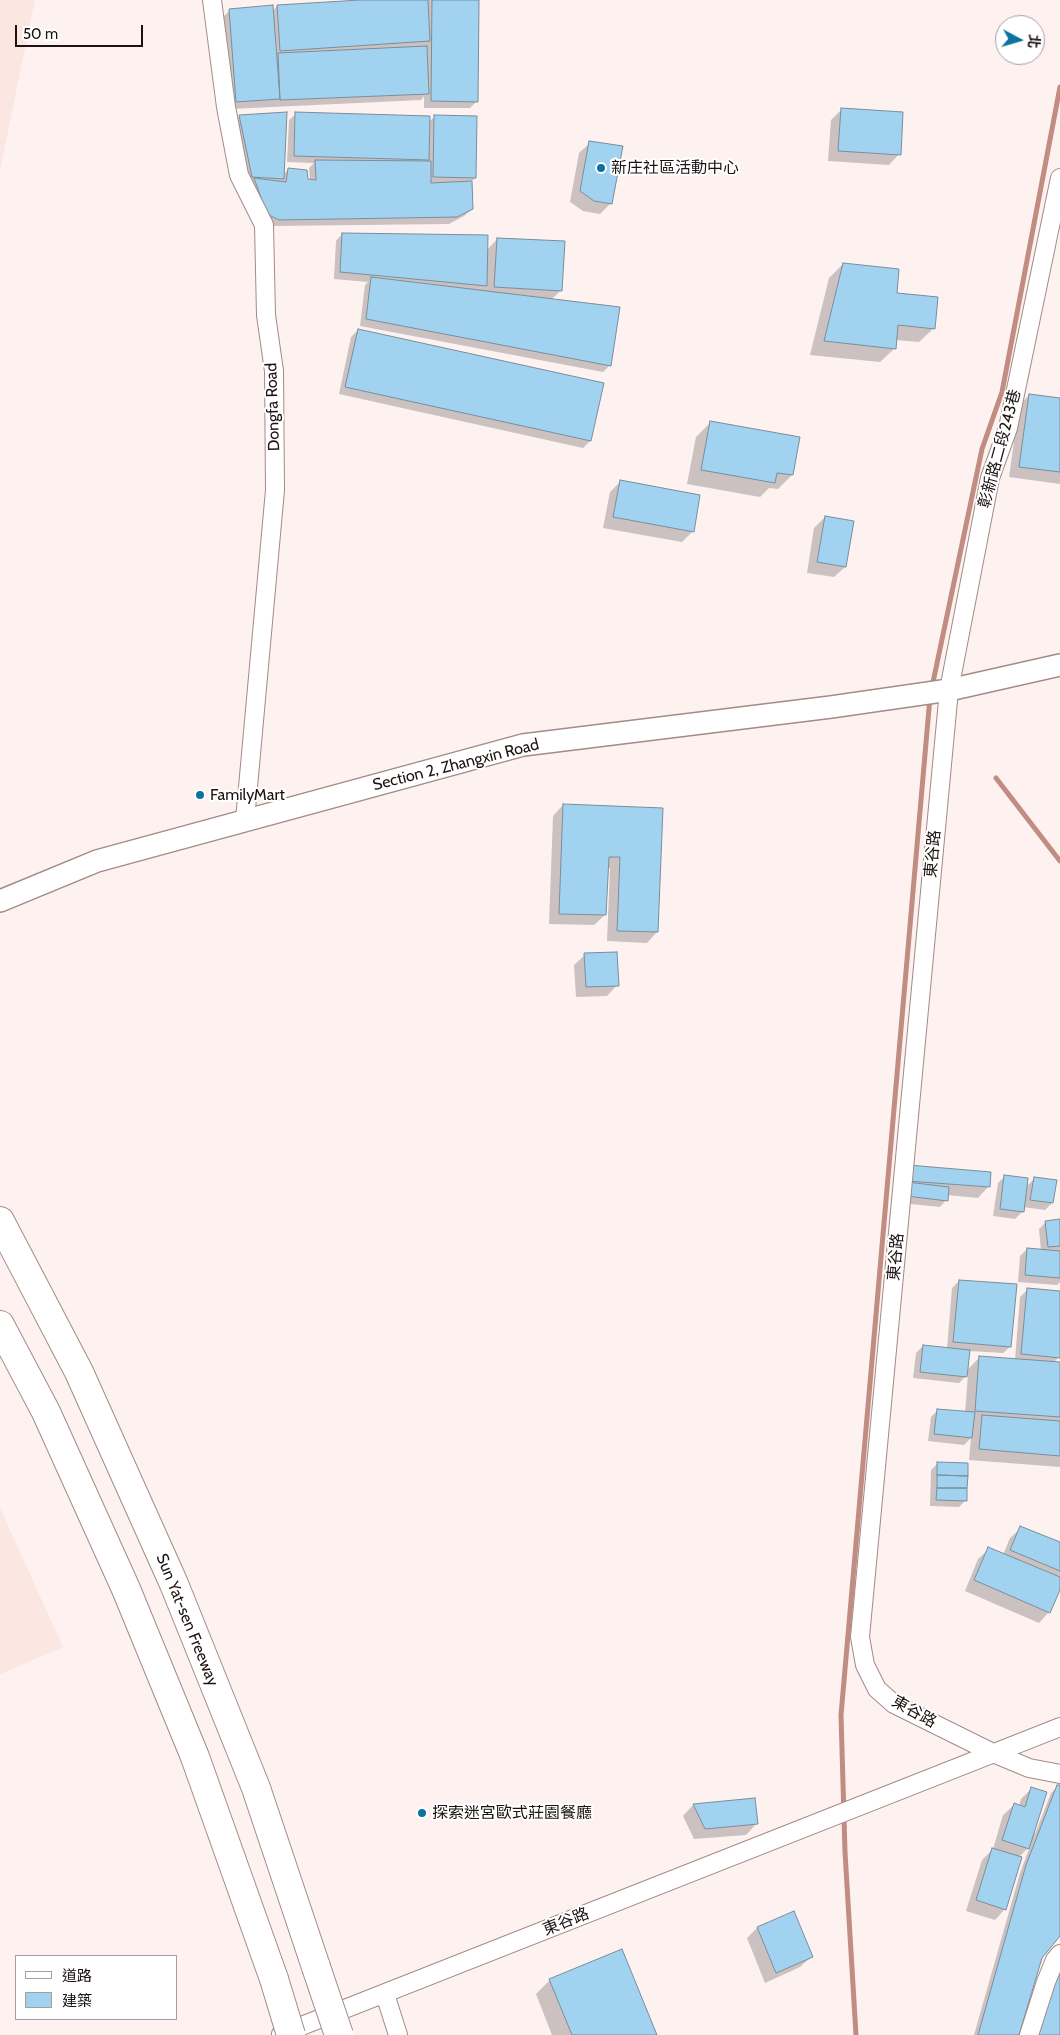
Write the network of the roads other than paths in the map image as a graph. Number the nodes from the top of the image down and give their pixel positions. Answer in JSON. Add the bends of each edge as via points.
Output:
{"nodes":[{"id":1,"x":212,"y":0,"type":"edge"},
{"id":2,"x":1060,"y":178,"type":"edge"},
{"id":3,"x":1060,"y":664,"type":"edge"},
{"id":4,"x":949,"y":690,"type":"junction"},
{"id":5,"x":245,"y":820,"type":"junction"},
{"id":6,"x":0,"y":901,"type":"edge"},
{"id":7,"x":0,"y":1221,"type":"edge"},
{"id":8,"x":0,"y":1325,"type":"edge"},
{"id":9,"x":1060,"y":1727,"type":"edge"},
{"id":10,"x":993,"y":1753,"type":"junction"},
{"id":11,"x":1060,"y":1774,"type":"edge"},
{"id":12,"x":1060,"y":1954,"type":"edge"},
{"id":13,"x":385,"y":1994,"type":"junction"},
{"id":14,"x":279,"y":2035,"type":"edge"},
{"id":15,"x":291,"y":2035,"type":"edge"},
{"id":16,"x":339,"y":2035,"type":"edge"},
{"id":17,"x":398,"y":2035,"type":"edge"},
{"id":18,"x":1029,"y":2035,"type":"edge"}],
"edges":[{"from":1,"to":5,"type":"street","name":"Dongfa Road","via":[[232,148],[239,175],[264,225],[266,315],[274,371],[275,490]]},
{"from":2,"to":4,"type":"street","name":"彰新路二段243巷","via":[[1008,428],[990,478]]},
{"from":3,"to":4,"type":"street"},
{"from":4,"to":5,"type":"street","name":"Section 2, Zhangxin Road","via":[[523,745]]},
{"from":4,"to":10,"type":"street","name":"東谷路","via":[[860,1637],[865,1665],[877,1689],[894,1704]]},
{"from":5,"to":6,"type":"street","name":"Section 2, Zhangxin Road","via":[[97,861]]},
{"from":7,"to":16,"type":"highway","name":"Sun Yat-sen Freeway","bridge":true,"via":[[79,1372],[174,1584],[256,1788]]},
{"from":8,"to":15,"type":"highway","bridge":true,"via":[[46,1412],[126,1589],[195,1757]]},
{"from":9,"to":10,"type":"street","name":"東谷路"},
{"from":10,"to":11,"type":"street","name":"東谷路","via":[[1029,1768]]},
{"from":10,"to":13,"type":"street","name":"東谷路"},
{"from":12,"to":18,"type":"street","via":[[1046,1982]]},
{"from":13,"to":14,"type":"street","name":"東谷路"},
{"from":13,"to":17,"type":"street"}]}
